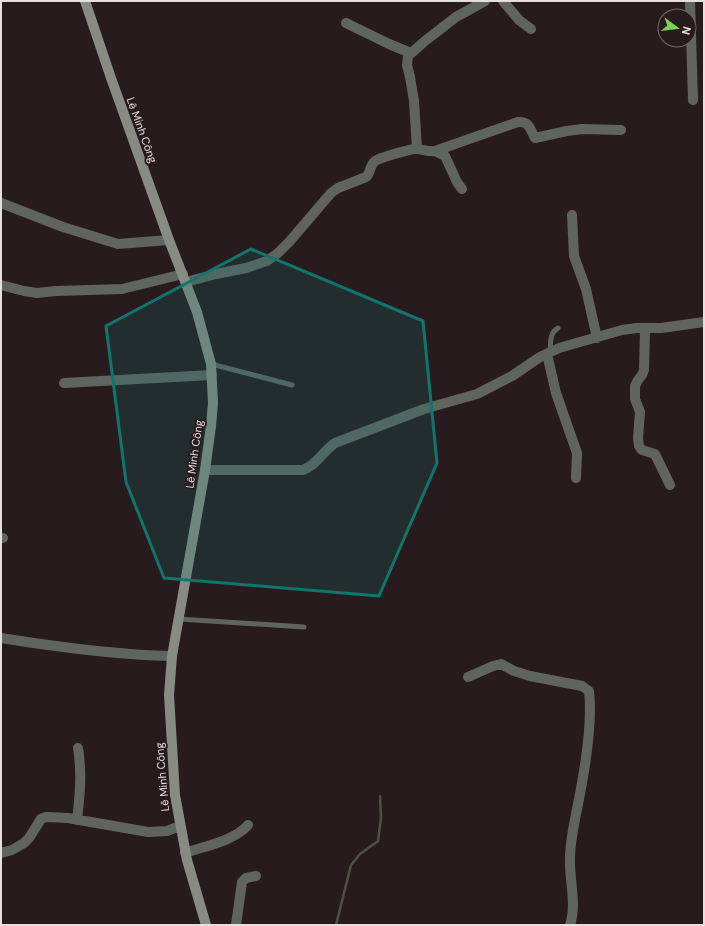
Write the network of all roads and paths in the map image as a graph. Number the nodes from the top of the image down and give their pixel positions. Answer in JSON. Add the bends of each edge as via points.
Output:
{"nodes":[{"id":1,"x":85,"y":1,"type":"edge"},
{"id":2,"x":485,"y":1,"type":"edge"},
{"id":3,"x":503,"y":1,"type":"edge"},
{"id":4,"x":690,"y":1,"type":"edge"},
{"id":5,"x":346,"y":23,"type":"dead end"},
{"id":6,"x":531,"y":29,"type":"dead end"},
{"id":7,"x":411,"y":53,"type":"junction"},
{"id":8,"x":693,"y":100,"type":"dead end"},
{"id":9,"x":621,"y":130,"type":"dead end"},
{"id":10,"x":417,"y":149,"type":"junction"},
{"id":11,"x":435,"y":151,"type":"junction"},
{"id":12,"x":462,"y":189,"type":"dead end"},
{"id":13,"x":1,"y":203,"type":"edge"},
{"id":14,"x":572,"y":215,"type":"dead end"},
{"id":15,"x":169,"y":240,"type":"junction"},
{"id":16,"x":185,"y":278,"type":"junction"},
{"id":17,"x":1,"y":285,"type":"edge"},
{"id":18,"x":704,"y":322,"type":"edge"},
{"id":19,"x":558,"y":328,"type":"dead end"},
{"id":20,"x":645,"y":328,"type":"junction"},
{"id":21,"x":597,"y":338,"type":"junction"},
{"id":22,"x":548,"y":353,"type":"junction"},
{"id":23,"x":211,"y":364,"type":"junction"},
{"id":24,"x":212,"y":375,"type":"junction"},
{"id":25,"x":64,"y":383,"type":"dead end"},
{"id":26,"x":292,"y":385,"type":"dead end"},
{"id":27,"x":205,"y":470,"type":"junction"},
{"id":28,"x":576,"y":478,"type":"dead end"},
{"id":29,"x":670,"y":485,"type":"dead end"},
{"id":30,"x":179,"y":619,"type":"junction"},
{"id":31,"x":304,"y":627,"type":"dead end"},
{"id":32,"x":1,"y":638,"type":"edge"},
{"id":33,"x":172,"y":656,"type":"junction"},
{"id":34,"x":468,"y":677,"type":"dead end"},
{"id":35,"x":78,"y":748,"type":"dead end"},
{"id":36,"x":77,"y":820,"type":"junction"},
{"id":37,"x":248,"y":825,"type":"dead end"},
{"id":38,"x":180,"y":826,"type":"junction"},
{"id":39,"x":1,"y":853,"type":"edge"},
{"id":40,"x":185,"y":853,"type":"junction"},
{"id":41,"x":256,"y":876,"type":"dead end"},
{"id":42,"x":206,"y":925,"type":"edge"},
{"id":43,"x":236,"y":925,"type":"edge"},
{"id":44,"x":570,"y":925,"type":"edge"}],
"edges":[{"from":1,"to":15,"type":"main road","name":"Lê Minh Công"},
{"from":2,"to":7,"type":"street","via":[[456,17]]},
{"from":3,"to":6,"type":"street","via":[[519,20]]},
{"from":4,"to":8,"type":"street"},
{"from":5,"to":7,"type":"street"},
{"from":7,"to":10,"type":"street","via":[[407,65],[414,101]]},
{"from":9,"to":11,"type":"street","via":[[567,131],[535,138],[530,126],[522,121]]},
{"from":10,"to":11,"type":"street"},
{"from":10,"to":16,"type":"street","via":[[379,158],[372,164],[366,178],[331,193],[290,241],[266,261],[246,268]]},
{"from":11,"to":12,"type":"street","via":[[445,156]]},
{"from":13,"to":15,"type":"street","via":[[63,227],[118,244]]},
{"from":14,"to":21,"type":"street","via":[[574,256],[586,290]]},
{"from":15,"to":16,"type":"main road","name":"Lê Minh Công"},
{"from":16,"to":17,"type":"street","via":[[122,289],[37,293]]},
{"from":16,"to":23,"type":"main road","name":"Lê Minh Công"},
{"from":18,"to":20,"type":"street","via":[[666,328]]},
{"from":19,"to":22,"type":"lane","via":[[552,333]]},
{"from":20,"to":21,"type":"street","via":[[622,330]]},
{"from":20,"to":29,"type":"street","via":[[644,370],[636,386],[635,399],[640,412],[639,446],[642,450],[655,454]]},
{"from":21,"to":22,"type":"street"},
{"from":22,"to":27,"type":"street","via":[[477,394],[424,409],[335,443],[308,468]]},
{"from":22,"to":28,"type":"street","via":[[556,393],[577,452]]},
{"from":23,"to":24,"type":"main road","name":"Lê Minh Công"},
{"from":23,"to":26,"type":"lane"},
{"from":24,"to":25,"type":"street"},
{"from":24,"to":27,"type":"main road","name":"Lê Minh Công","via":[[212,411]]},
{"from":27,"to":30,"type":"main road","name":"Lê Minh Công"},
{"from":30,"to":31,"type":"lane"},
{"from":30,"to":33,"type":"main road","name":"Lê Minh Công"},
{"from":32,"to":33,"type":"street","via":[[130,654]]},
{"from":33,"to":38,"type":"main road","name":"Lê Minh Công","via":[[170,729],[174,795]]},
{"from":34,"to":44,"type":"street","via":[[501,664],[521,673],[582,686],[589,691],[587,745],[570,850]]},
{"from":35,"to":36,"type":"street","via":[[81,778]]},
{"from":36,"to":38,"type":"street","via":[[148,832],[167,831]]},
{"from":36,"to":39,"type":"street","via":[[46,817],[40,819],[24,843]]},
{"from":37,"to":40,"type":"street","via":[[244,830],[219,842]]},
{"from":38,"to":40,"type":"main road","name":"Lê Minh Công"},
{"from":40,"to":42,"type":"main road","name":"Lê Minh Công"},
{"from":41,"to":43,"type":"street","via":[[246,878],[242,882]]}]}
